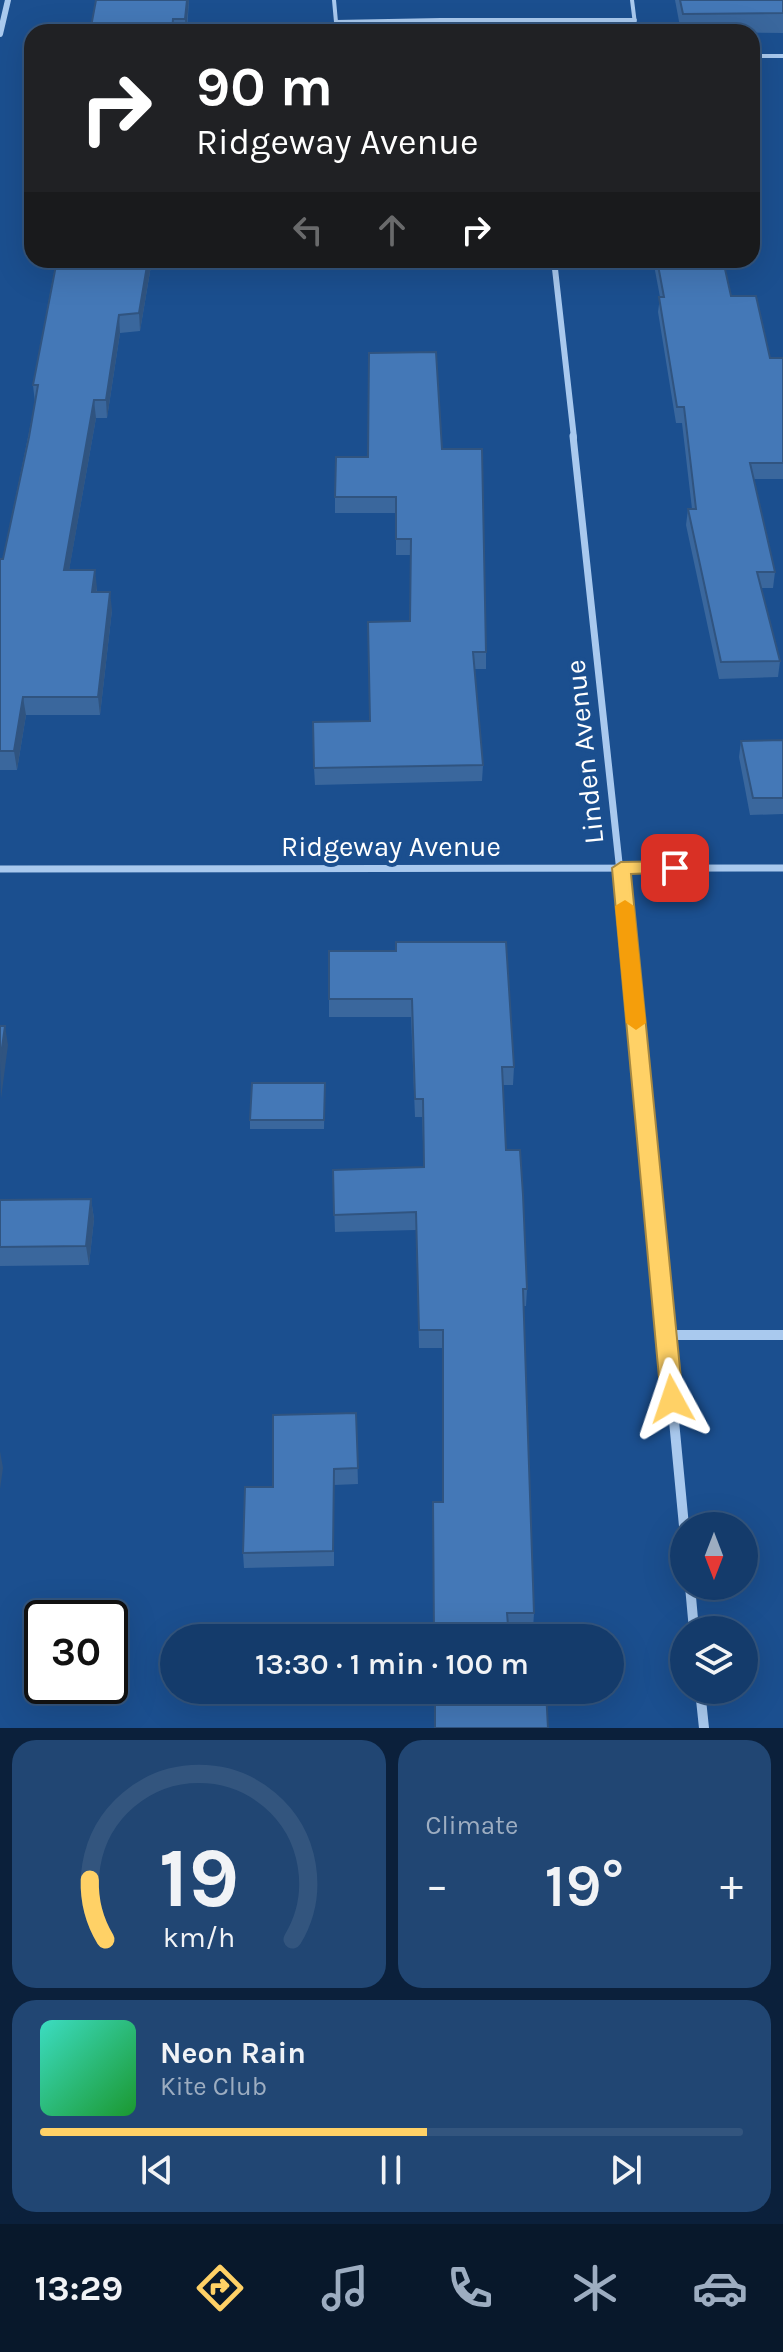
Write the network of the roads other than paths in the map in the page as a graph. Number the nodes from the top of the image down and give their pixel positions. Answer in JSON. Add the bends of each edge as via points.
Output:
{"nodes":[{"id":1,"x":8,"y":0,"type":"edge"},
{"id":2,"x":334,"y":0,"type":"edge"},
{"id":3,"x":632,"y":0,"type":"edge"},
{"id":4,"x":441,"y":20,"type":"junction"},
{"id":5,"x":635,"y":20,"type":"junction"},
{"id":6,"x":442,"y":24,"type":"edge"},
{"id":7,"x":635,"y":24,"type":"edge"},
{"id":8,"x":0,"y":34,"type":"edge"},
{"id":9,"x":760,"y":56,"type":"edge"},
{"id":10,"x":783,"y":56,"type":"edge"},
{"id":11,"x":555,"y":268,"type":"edge"},
{"id":12,"x":621,"y":868,"type":"junction"},
{"id":13,"x":783,"y":868,"type":"edge"},
{"id":14,"x":0,"y":869,"type":"edge"},
{"id":15,"x":666,"y":1335,"type":"junction"},
{"id":16,"x":783,"y":1335,"type":"edge"},
{"id":17,"x":683,"y":1512,"type":"edge"},
{"id":18,"x":701,"y":1704,"type":"edge"},
{"id":19,"x":704,"y":1728,"type":"edge"}],
"edges":[{"from":1,"to":8,"type":"street"},
{"from":2,"to":4,"type":"lane","via":[[336,22]]},
{"from":3,"to":5,"type":"lane"},
{"from":4,"to":5,"type":"lane"},
{"from":4,"to":6,"type":"lane"},
{"from":5,"to":7,"type":"lane"},
{"from":9,"to":10,"type":"lane"},
{"from":11,"to":12,"type":"street","name":"Linden Avenue"},
{"from":12,"to":13,"type":"street","name":"Ridgeway Avenue"},
{"from":12,"to":14,"type":"street","name":"Ridgeway Avenue"},
{"from":12,"to":15,"type":"street","name":"Linden Avenue"},
{"from":15,"to":16,"type":"street"},
{"from":15,"to":17,"type":"street","name":"Linden Avenue"},
{"from":18,"to":19,"type":"street"}]}
